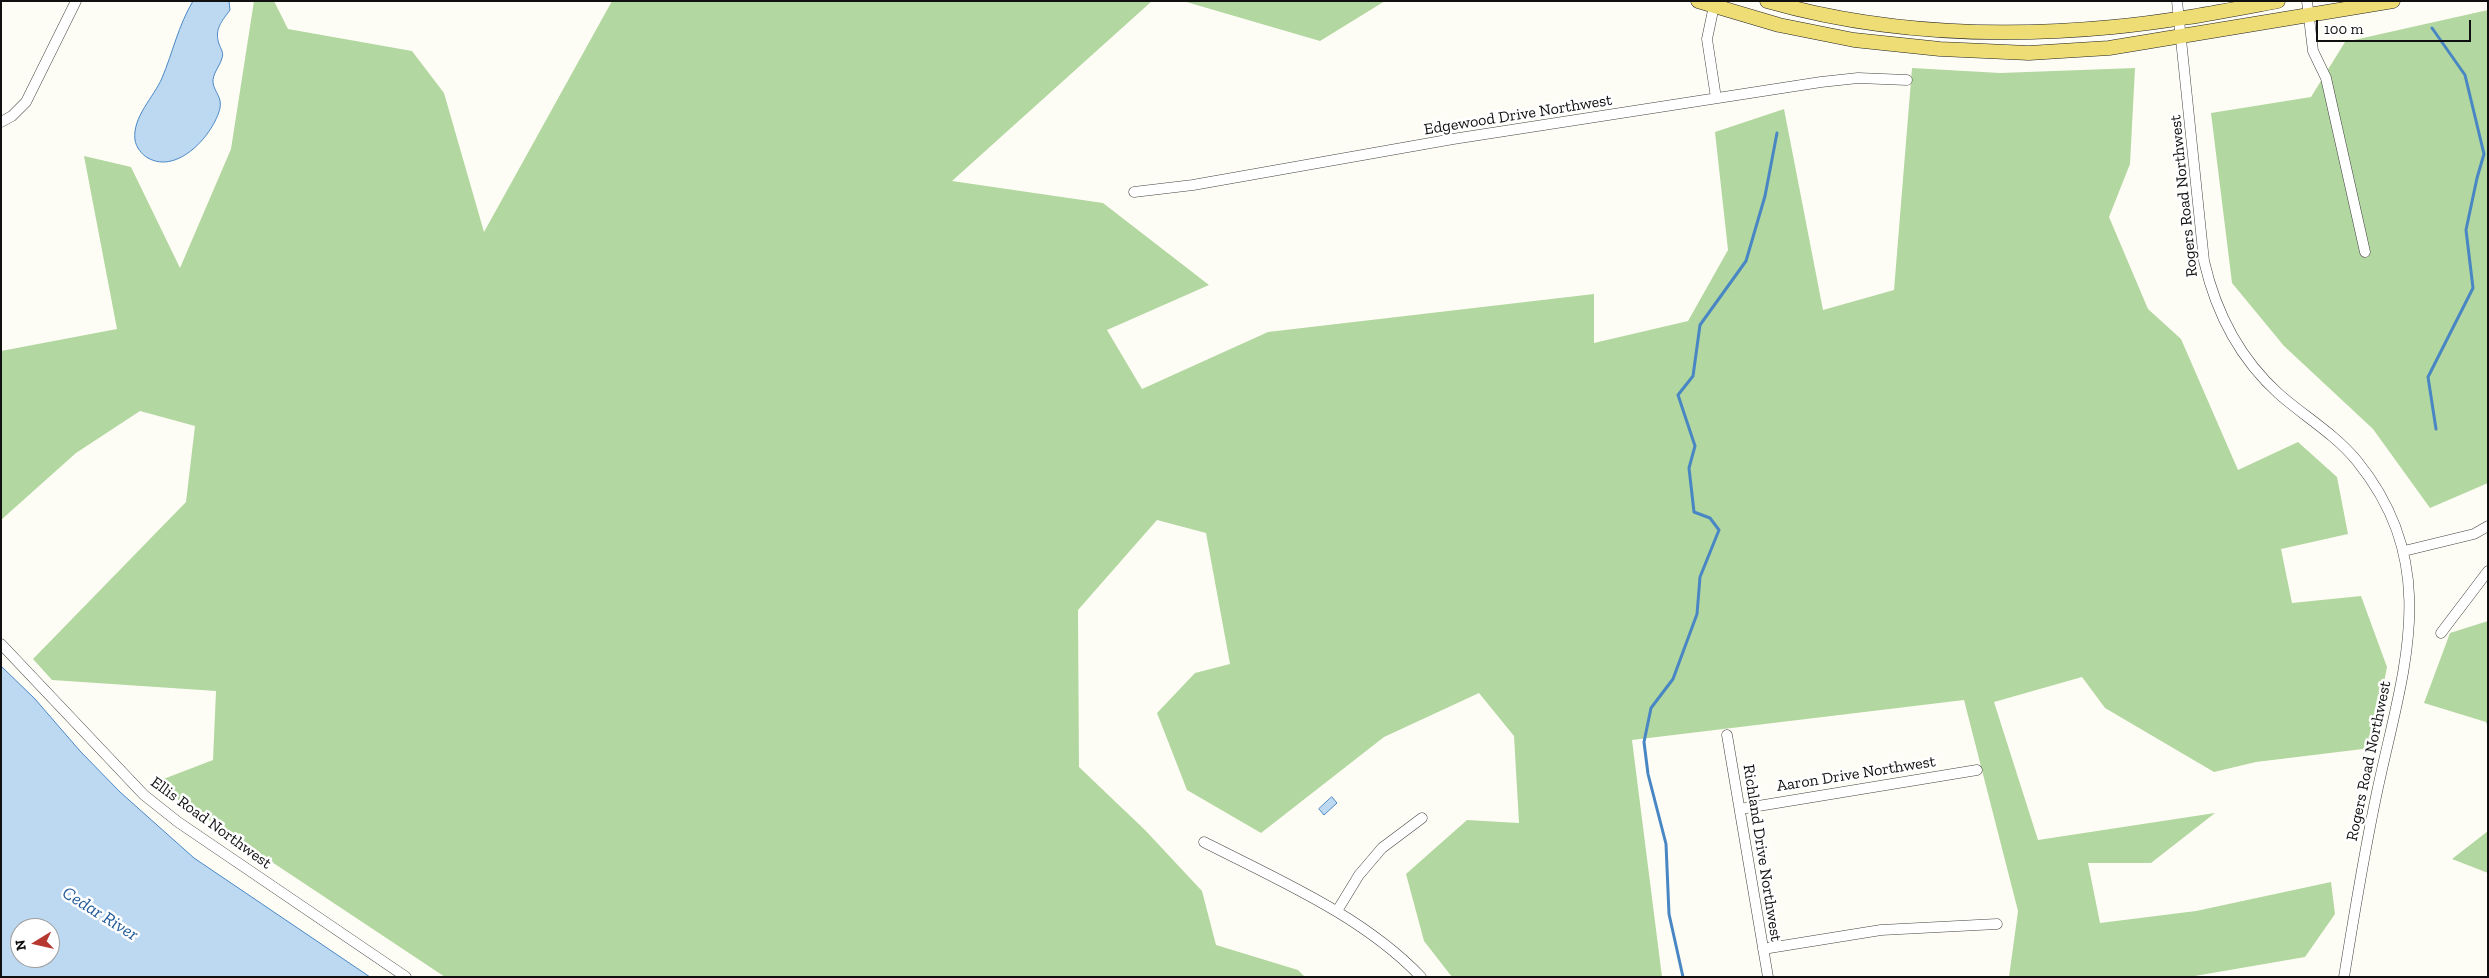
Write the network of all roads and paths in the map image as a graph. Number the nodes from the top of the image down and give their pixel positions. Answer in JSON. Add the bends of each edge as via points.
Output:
{"nodes":[{"id":1,"x":76,"y":1,"type":"edge"},
{"id":2,"x":1698,"y":1,"type":"edge"},
{"id":3,"x":1767,"y":1,"type":"edge"},
{"id":4,"x":2177,"y":1,"type":"edge"},
{"id":5,"x":2278,"y":1,"type":"edge"},
{"id":6,"x":2307,"y":1,"type":"edge"},
{"id":7,"x":2393,"y":1,"type":"edge"},
{"id":8,"x":1714,"y":4,"type":"edge"},
{"id":9,"x":2309,"y":16,"type":"junction"},
{"id":10,"x":2179,"y":18,"type":"junction"},
{"id":11,"x":2182,"y":37,"type":"junction"},
{"id":12,"x":1907,"y":80,"type":"dead end"},
{"id":13,"x":1716,"y":98,"type":"junction"},
{"id":14,"x":1,"y":122,"type":"edge"},
{"id":15,"x":1134,"y":192,"type":"dead end"},
{"id":16,"x":2365,"y":252,"type":"dead end"},
{"id":17,"x":2488,"y":526,"type":"edge"},
{"id":18,"x":2404,"y":551,"type":"junction"},
{"id":19,"x":2488,"y":571,"type":"edge"},
{"id":20,"x":2441,"y":633,"type":"dead end"},
{"id":21,"x":1,"y":644,"type":"edge"},
{"id":22,"x":1727,"y":735,"type":"dead end"},
{"id":23,"x":1977,"y":770,"type":"dead end"},
{"id":24,"x":1740,"y":809,"type":"junction"},
{"id":25,"x":1422,"y":818,"type":"dead end"},
{"id":26,"x":1204,"y":842,"type":"dead end"},
{"id":27,"x":1338,"y":911,"type":"junction"},
{"id":28,"x":1997,"y":924,"type":"dead end"},
{"id":29,"x":1763,"y":949,"type":"junction"},
{"id":30,"x":406,"y":977,"type":"edge"},
{"id":31,"x":1421,"y":977,"type":"edge"},
{"id":32,"x":1768,"y":977,"type":"edge"},
{"id":33,"x":2344,"y":977,"type":"edge"}],
"edges":[{"from":1,"to":14,"type":"street","via":[[26,102]]},
{"from":2,"to":8,"type":"main road"},
{"from":3,"to":10,"type":"main road","via":[[1855,22],[1939,31],[2029,33]]},
{"from":4,"to":10,"type":"street","name":"Rogers Road Northwest"},
{"from":5,"to":10,"type":"main road"},
{"from":6,"to":9,"type":"street"},
{"from":7,"to":9,"type":"main road"},
{"from":8,"to":11,"type":"main road","via":[[1779,25],[1854,40],[1940,49],[2029,52],[2109,48]]},
{"from":8,"to":13,"type":"street","via":[[1707,39]]},
{"from":9,"to":11,"type":"main road"},
{"from":9,"to":16,"type":"street","via":[[2313,51],[2326,78]]},
{"from":10,"to":11,"type":"street","name":"Rogers Road Northwest"},
{"from":11,"to":18,"type":"street","name":"Rogers Road Northwest","via":[[2204,261],[2222,318],[2240,350],[2262,377],[2328,432],[2357,461],[2383,499]]},
{"from":12,"to":13,"type":"street","name":"Edgewood Drive Northwest","via":[[1846,79]]},
{"from":13,"to":15,"type":"street","name":"Edgewood Drive Northwest"},
{"from":17,"to":18,"type":"street","via":[[2474,534]]},
{"from":18,"to":33,"type":"street","name":"Rogers Road Northwest","via":[[2410,579],[2411,618],[2406,658],[2371,822]]},
{"from":19,"to":20,"type":"street"},
{"from":21,"to":30,"type":"street","name":"Ellis Road Northwest","via":[[144,795],[178,822]]},
{"from":22,"to":24,"type":"street","name":"Richland Drive Northwest"},
{"from":23,"to":24,"type":"street","name":"Aaron Drive Northwest"},
{"from":24,"to":29,"type":"street","name":"Richland Drive Northwest"},
{"from":25,"to":27,"type":"street","via":[[1382,848],[1359,875]]},
{"from":26,"to":27,"type":"street"},
{"from":27,"to":31,"type":"street"},
{"from":28,"to":29,"type":"street","via":[[1881,930]]},
{"from":29,"to":32,"type":"street","name":"Richland Drive Northwest"}]}
